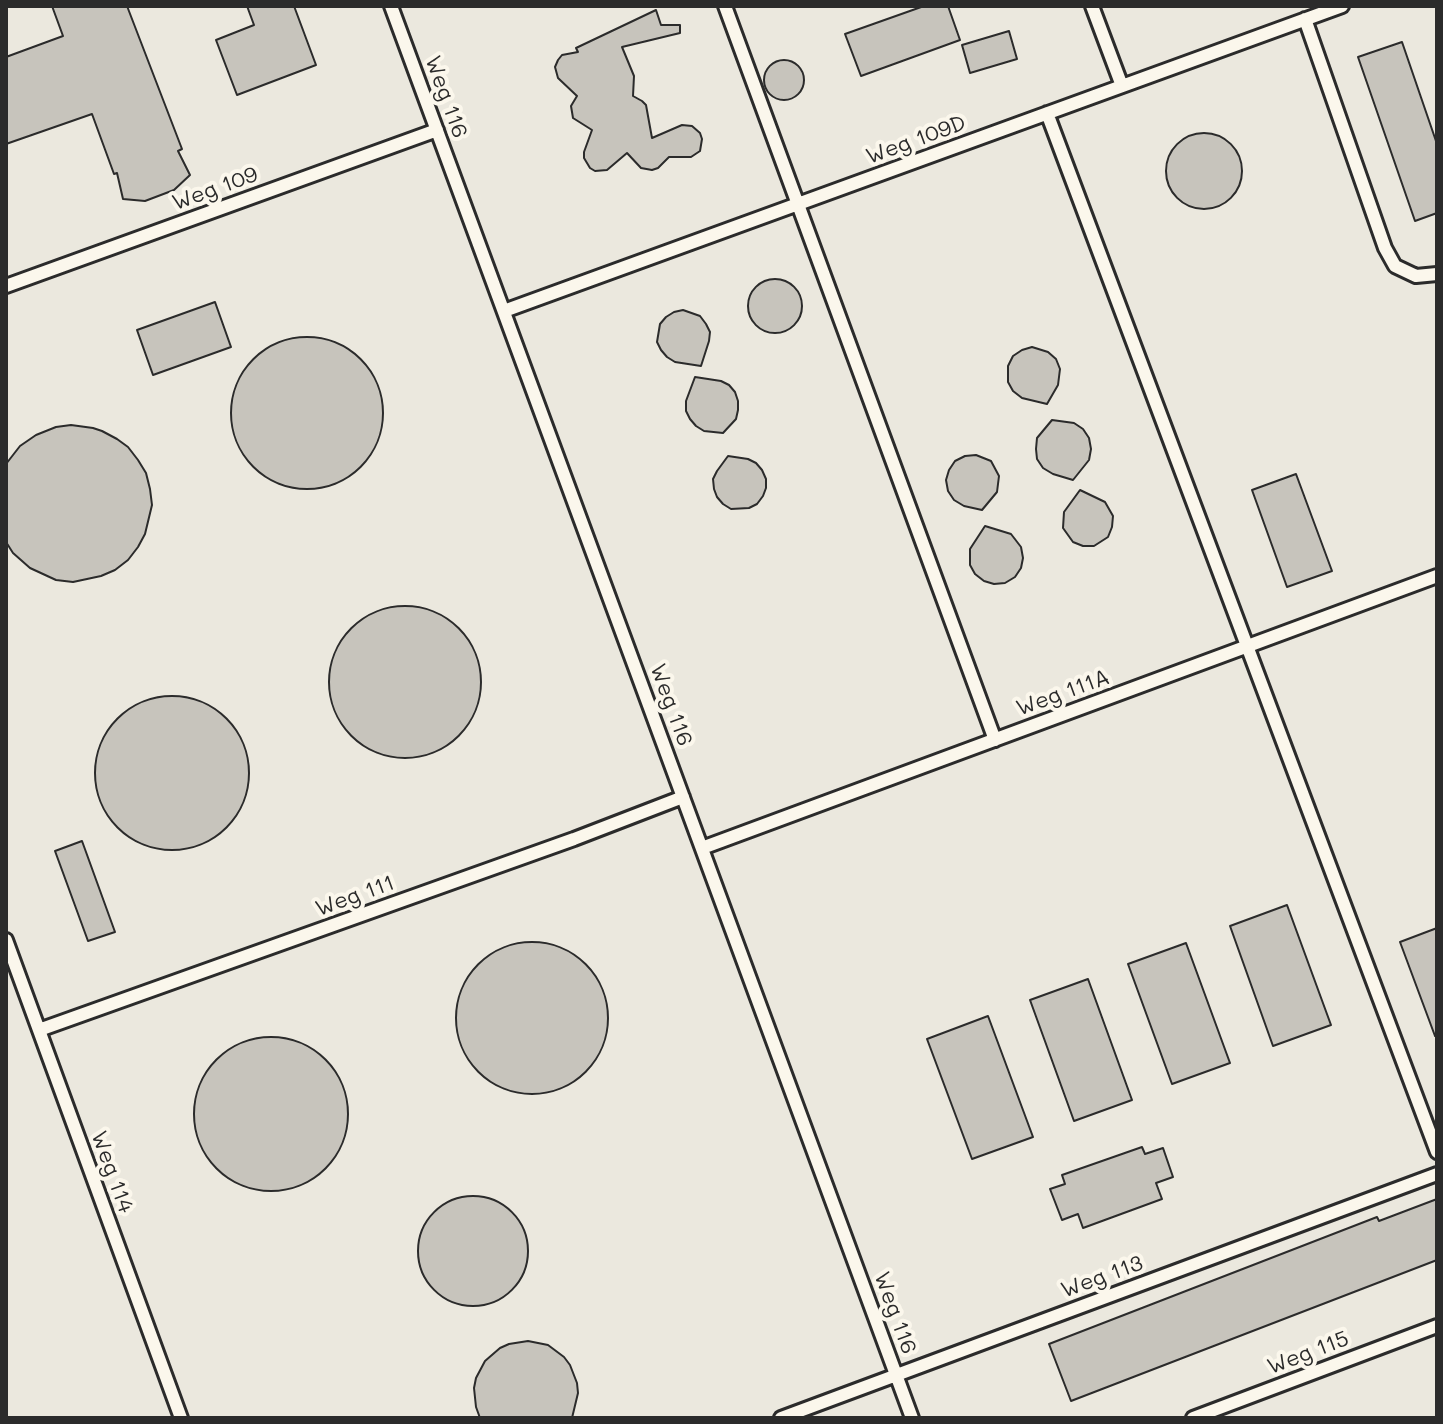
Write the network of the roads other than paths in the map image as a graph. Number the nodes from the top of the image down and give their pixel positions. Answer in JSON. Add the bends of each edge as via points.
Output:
{"nodes":[{"id":1,"x":391,"y":6,"type":"edge"},
{"id":2,"x":725,"y":6,"type":"edge"},
{"id":3,"x":1092,"y":6,"type":"edge"},
{"id":4,"x":1342,"y":6,"type":"edge"},
{"id":5,"x":1305,"y":19,"type":"junction"},
{"id":6,"x":1122,"y":86,"type":"junction"},
{"id":7,"x":1047,"y":113,"type":"junction"},
{"id":8,"x":437,"y":130,"type":"junction"},
{"id":9,"x":798,"y":204,"type":"junction"},
{"id":10,"x":1437,"y":274,"type":"edge"},
{"id":11,"x":6,"y":286,"type":"edge"},
{"id":12,"x":504,"y":311,"type":"junction"},
{"id":13,"x":1437,"y":576,"type":"edge"},
{"id":14,"x":1247,"y":646,"type":"junction"},
{"id":15,"x":995,"y":740,"type":"junction"},
{"id":16,"x":683,"y":797,"type":"junction"},
{"id":17,"x":702,"y":848,"type":"junction"},
{"id":18,"x":6,"y":940,"type":"edge"},
{"id":19,"x":39,"y":1030,"type":"junction"},
{"id":20,"x":1437,"y":1152,"type":"edge"},
{"id":21,"x":1437,"y":1174,"type":"edge"},
{"id":22,"x":1437,"y":1326,"type":"edge"},
{"id":23,"x":896,"y":1374,"type":"junction"},
{"id":24,"x":181,"y":1418,"type":"edge"},
{"id":25,"x":781,"y":1418,"type":"edge"},
{"id":26,"x":912,"y":1418,"type":"edge"},
{"id":27,"x":1193,"y":1418,"type":"edge"}],
"edges":[{"from":1,"to":8,"type":"lane","name":"Weg 116"},
{"from":2,"to":9,"type":"lane"},
{"from":3,"to":6,"type":"lane"},
{"from":4,"to":5,"type":"lane","name":"Weg 109D"},
{"from":5,"to":6,"type":"lane","name":"Weg 109D"},
{"from":5,"to":10,"type":"lane","via":[[1385,248],[1395,266],[1416,276]]},
{"from":6,"to":7,"type":"lane","name":"Weg 109D"},
{"from":7,"to":9,"type":"lane","name":"Weg 109D"},
{"from":7,"to":14,"type":"lane"},
{"from":8,"to":11,"type":"lane","name":"Weg 109"},
{"from":8,"to":12,"type":"lane","name":"Weg 116"},
{"from":9,"to":12,"type":"lane","name":"Weg 109D"},
{"from":9,"to":15,"type":"lane"},
{"from":12,"to":16,"type":"lane","name":"Weg 116"},
{"from":13,"to":14,"type":"lane","name":"Weg 111A"},
{"from":14,"to":15,"type":"lane","name":"Weg 111A"},
{"from":14,"to":20,"type":"lane"},
{"from":15,"to":17,"type":"lane","name":"Weg 111A"},
{"from":16,"to":17,"type":"lane","name":"Weg 116"},
{"from":16,"to":19,"type":"lane","name":"Weg 111"},
{"from":17,"to":23,"type":"lane","name":"Weg 116"},
{"from":18,"to":19,"type":"lane","name":"Weg 114"},
{"from":19,"to":24,"type":"lane","name":"Weg 114"},
{"from":21,"to":23,"type":"lane","name":"Weg 113"},
{"from":22,"to":27,"type":"lane","name":"Weg 115"},
{"from":23,"to":25,"type":"lane","name":"Weg 113"},
{"from":23,"to":26,"type":"lane","name":"Weg 116"}]}
